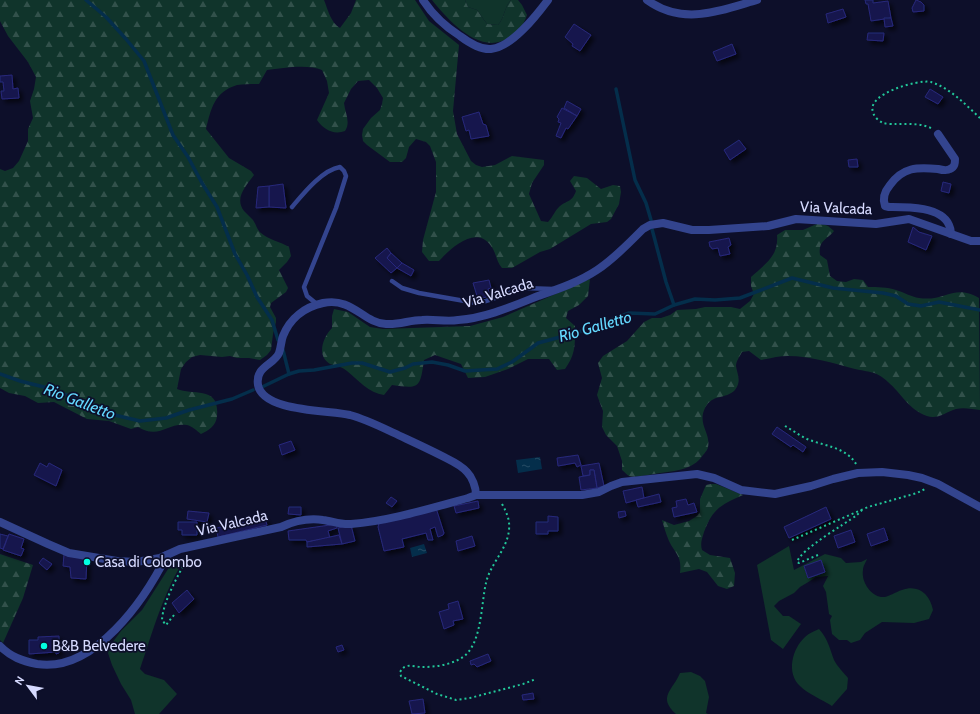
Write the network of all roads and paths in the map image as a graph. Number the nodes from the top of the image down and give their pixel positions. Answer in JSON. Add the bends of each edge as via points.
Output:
{"nodes":[{"id":1,"x":423,"y":0,"type":"edge"},
{"id":2,"x":548,"y":0,"type":"edge"},
{"id":3,"x":647,"y":0,"type":"edge"},
{"id":4,"x":757,"y":0,"type":"edge"},
{"id":5,"x":980,"y":118,"type":"edge"},
{"id":6,"x":938,"y":134,"type":"joint"},
{"id":7,"x":292,"y":206,"type":"dead end"},
{"id":8,"x":951,"y":234,"type":"junction"},
{"id":9,"x":980,"y":241,"type":"edge"},
{"id":10,"x":392,"y":281,"type":"dead end"},
{"id":11,"x":557,"y":289,"type":"junction"},
{"id":12,"x":318,"y":305,"type":"junction"},
{"id":13,"x":785,"y":426,"type":"dead end"},
{"id":14,"x":858,"y":473,"type":"junction"},
{"id":15,"x":929,"y":481,"type":"junction"},
{"id":16,"x":493,"y":494,"type":"junction"},
{"id":17,"x":476,"y":495,"type":"junction"},
{"id":18,"x":980,"y":507,"type":"edge"},
{"id":19,"x":863,"y":509,"type":"junction"},
{"id":20,"x":0,"y":522,"type":"edge"},
{"id":21,"x":792,"y":540,"type":"dead end"},
{"id":22,"x":195,"y":546,"type":"junction"},
{"id":23,"x":167,"y":555,"type":"junction"},
{"id":24,"x":818,"y":555,"type":"dead end"},
{"id":25,"x":174,"y":616,"type":"dead end"},
{"id":26,"x":0,"y":646,"type":"edge"},
{"id":27,"x":536,"y":680,"type":"dead end"}],
"edges":[{"from":1,"to":2,"type":"street","via":[[449,29],[481,48],[490,49],[513,38]]},
{"from":3,"to":4,"type":"street","via":[[657,8],[675,14],[696,15]]},
{"from":5,"to":6,"type":"path","via":[[942,86],[930,82],[919,82],[889,91],[874,101],[873,112],[884,124],[916,124],[930,127]]},
{"from":6,"to":8,"type":"street","via":[[955,158],[953,167],[948,170],[920,168],[904,172],[893,180],[883,201],[885,206],[915,207],[939,216],[949,224]]},
{"from":7,"to":12,"type":"lane","via":[[304,192],[334,168],[344,171],[346,176],[336,208],[304,287],[307,296]]},
{"from":8,"to":9,"type":"street","name":"Via Valcada","via":[[971,241]]},
{"from":8,"to":11,"type":"street","name":"Via Valcada","via":[[909,219],[876,224],[796,219],[768,226],[710,230],[692,230],[663,223],[650,224],[606,264]]},
{"from":10,"to":11,"type":"lane","via":[[402,288],[419,293],[476,303],[524,288]]},
{"from":11,"to":12,"type":"street","name":"Via Valcada","via":[[487,314],[458,320],[420,320],[399,324],[377,323],[345,304],[336,302]]},
{"from":12,"to":17,"type":"street","name":"Via Valcada","via":[[298,314],[286,330],[279,353],[259,376],[261,392],[272,400],[286,405],[330,411],[362,419],[433,451],[467,472]]},
{"from":13,"to":14,"type":"path","via":[[807,439],[846,453],[852,457]]},
{"from":14,"to":15,"type":"street","name":"Via Valcada","via":[[882,472]]},
{"from":14,"to":16,"type":"street","name":"Via Valcada","via":[[775,494],[742,490],[697,474],[622,482],[599,492],[582,495]]},
{"from":15,"to":18,"type":"street","name":"Via Valcada"},
{"from":15,"to":19,"type":"path","via":[[926,488],[917,493]]},
{"from":16,"to":17,"type":"street","name":"Via Valcada"},
{"from":16,"to":27,"type":"path","via":[[510,520],[509,531],[507,542],[488,574],[476,639],[464,656],[456,661],[423,667],[408,665],[400,672],[401,676],[436,694],[456,700]]},
{"from":17,"to":22,"type":"street","name":"Via Valcada","via":[[393,517],[349,524],[322,520],[291,522],[281,527]]},
{"from":19,"to":21,"type":"path"},
{"from":19,"to":24,"type":"path","via":[[811,547],[796,562],[804,562]]},
{"from":20,"to":23,"type":"street","name":"Via Valcada","via":[[70,553],[136,562]]},
{"from":22,"to":23,"type":"street","name":"Via Valcada"},
{"from":22,"to":25,"type":"path","via":[[175,582],[162,620],[166,625]]},
{"from":23,"to":26,"type":"street","via":[[147,590],[128,615],[99,645],[83,655],[63,663],[46,665],[24,662]]}]}
